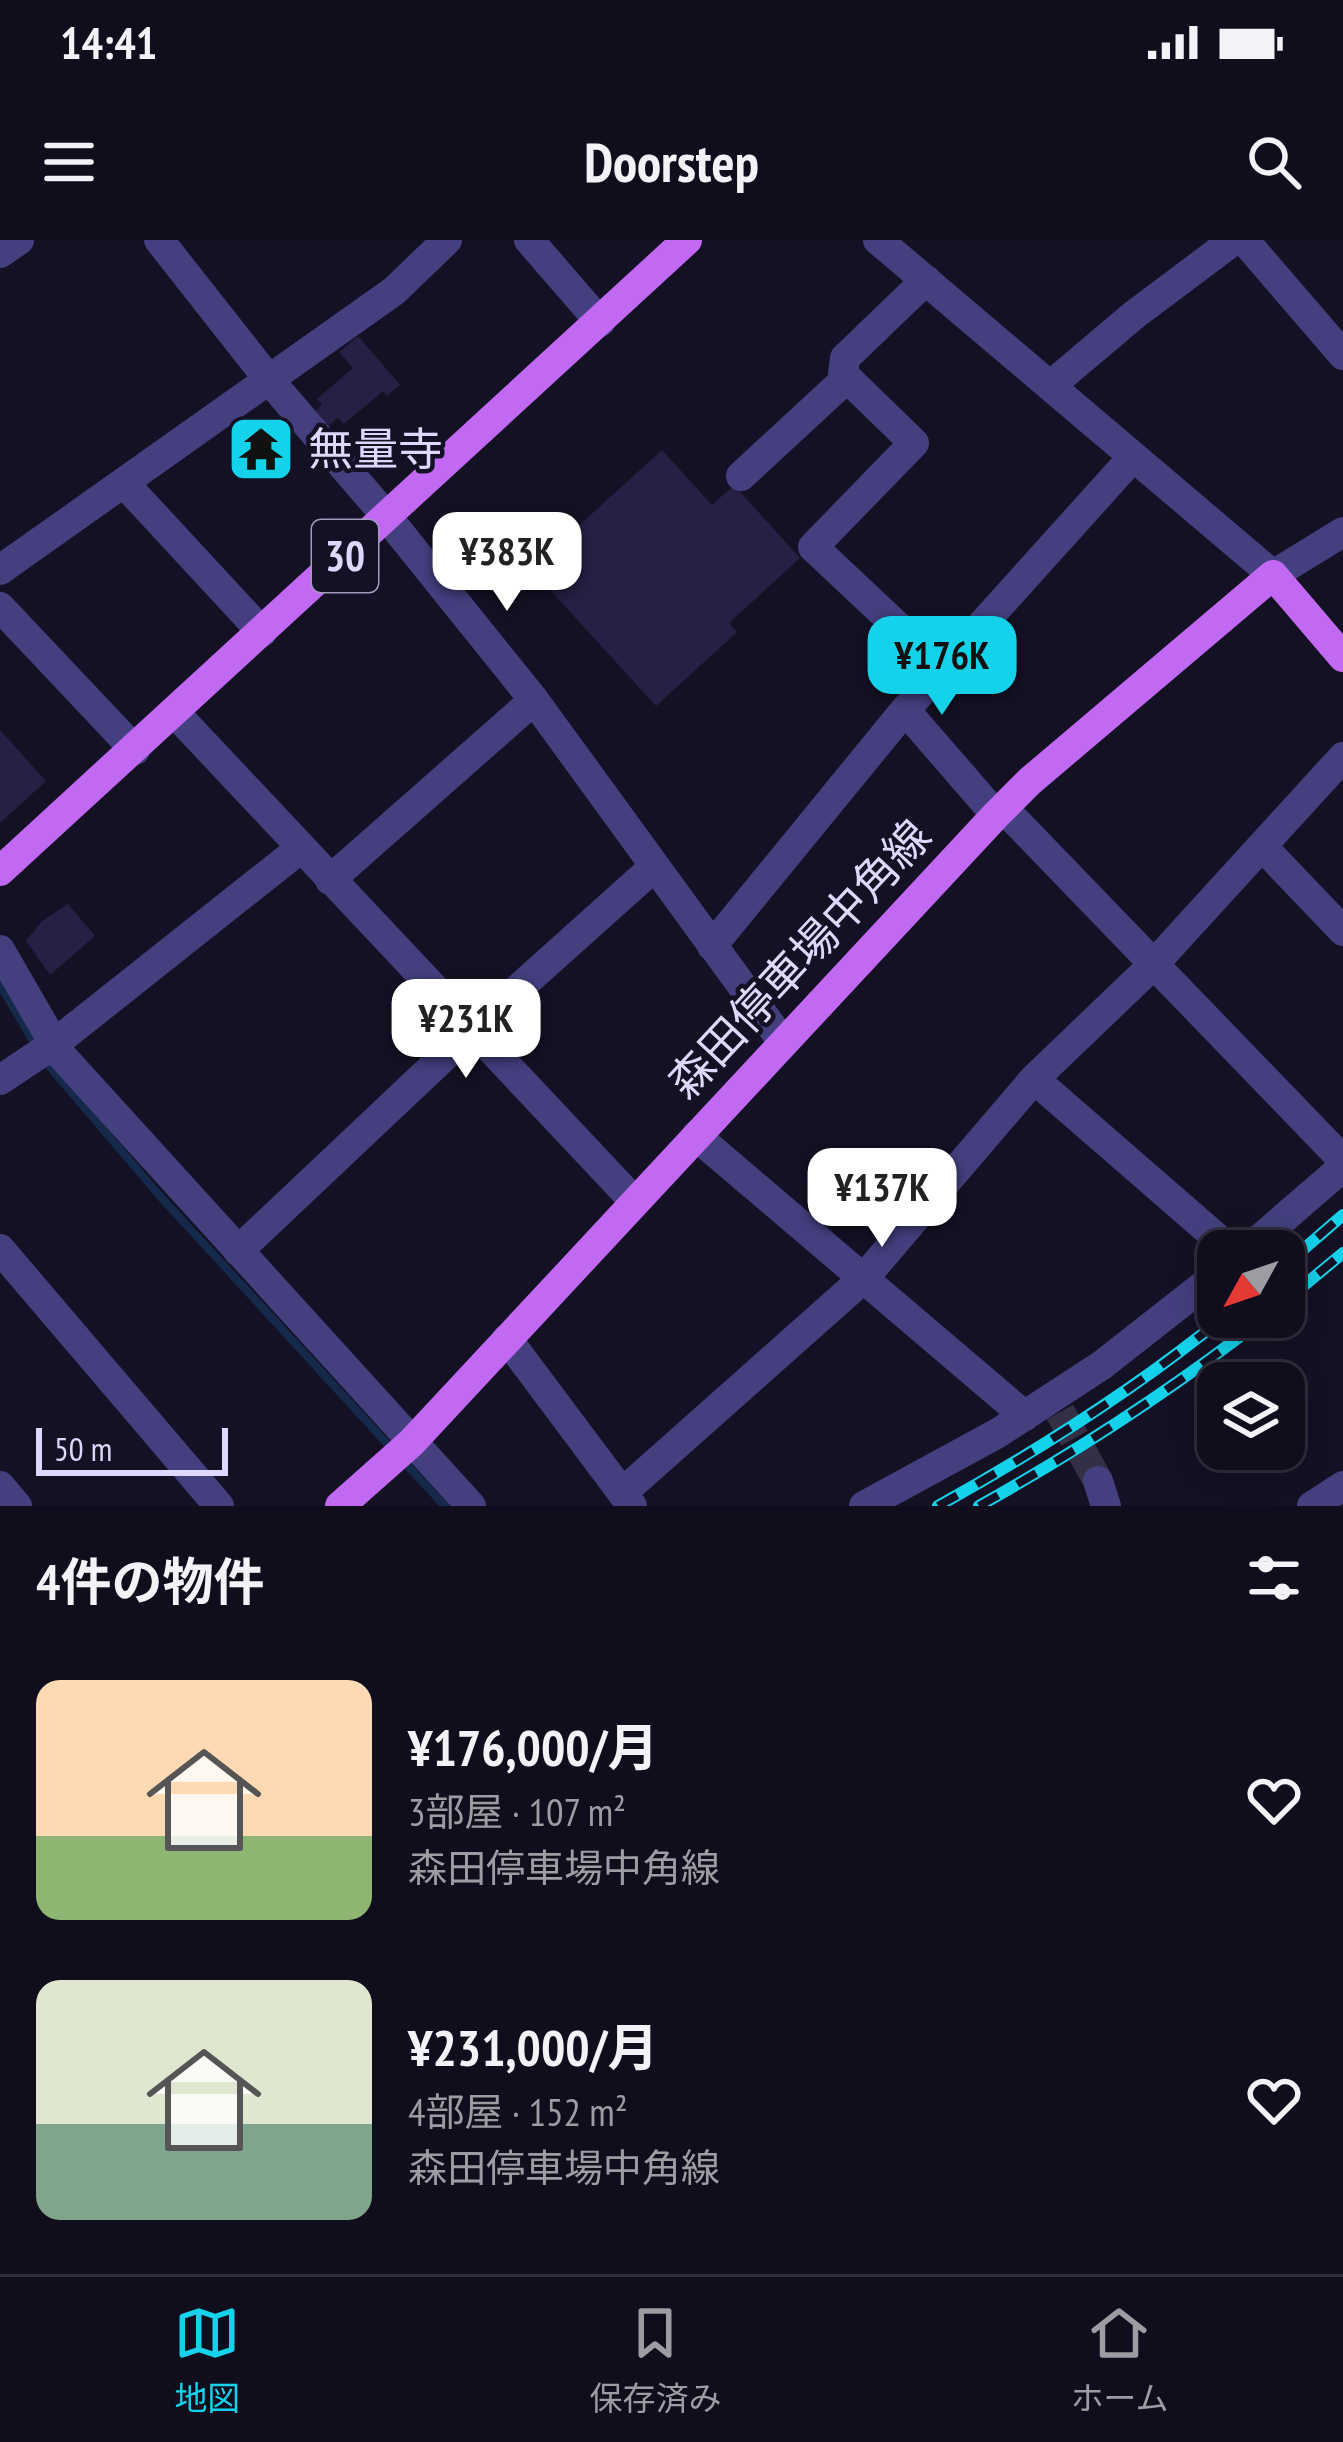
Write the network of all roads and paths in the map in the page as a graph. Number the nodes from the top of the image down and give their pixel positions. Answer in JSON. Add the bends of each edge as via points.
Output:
{"nodes":[{"id":1,"x":19,"y":240,"type":"edge"},
{"id":2,"x":159,"y":240,"type":"edge"},
{"id":3,"x":447,"y":240,"type":"edge"},
{"id":4,"x":529,"y":240,"type":"edge"},
{"id":5,"x":688,"y":240,"type":"edge"},
{"id":6,"x":878,"y":240,"type":"edge"},
{"id":7,"x":1233,"y":241,"type":"edge"},
{"id":8,"x":0,"y":253,"type":"edge"},
{"id":9,"x":926,"y":280,"type":"junction"},
{"id":10,"x":600,"y":322,"type":"junction"},
{"id":11,"x":1343,"y":355,"type":"edge"},
{"id":12,"x":847,"y":378,"type":"junction"},
{"id":13,"x":270,"y":381,"type":"junction"},
{"id":14,"x":1050,"y":386,"type":"junction"},
{"id":15,"x":1133,"y":457,"type":"junction"},
{"id":16,"x":741,"y":476,"type":"dead end"},
{"id":17,"x":124,"y":483,"type":"junction"},
{"id":18,"x":387,"y":517,"type":"junction"},
{"id":19,"x":1343,"y":532,"type":"edge"},
{"id":20,"x":0,"y":570,"type":"edge"},
{"id":21,"x":1273,"y":575,"type":"junction"},
{"id":22,"x":0,"y":607,"type":"edge"},
{"id":23,"x":262,"y":632,"type":"junction"},
{"id":24,"x":1343,"y":658,"type":"edge"},
{"id":25,"x":943,"y":669,"type":"junction"},
{"id":26,"x":534,"y":700,"type":"junction"},
{"id":27,"x":905,"y":710,"type":"junction"},
{"id":28,"x":175,"y":713,"type":"junction"},
{"id":29,"x":135,"y":749,"type":"junction"},
{"id":30,"x":1343,"y":757,"type":"edge"},
{"id":31,"x":999,"y":812,"type":"junction"},
{"id":32,"x":1262,"y":846,"type":"junction"},
{"id":33,"x":301,"y":848,"type":"junction"},
{"id":34,"x":654,"y":867,"type":"junction"},
{"id":35,"x":0,"y":871,"type":"edge"},
{"id":36,"x":330,"y":880,"type":"junction"},
{"id":37,"x":1343,"y":931,"type":"edge"},
{"id":38,"x":712,"y":946,"type":"junction"},
{"id":39,"x":0,"y":950,"type":"edge"},
{"id":40,"x":1154,"y":964,"type":"junction"},
{"id":41,"x":471,"y":1031,"type":"junction"},
{"id":42,"x":783,"y":1042,"type":"junction"},
{"id":43,"x":54,"y":1044,"type":"junction"},
{"id":44,"x":1034,"y":1079,"type":"junction"},
{"id":45,"x":0,"y":1080,"type":"edge"},
{"id":46,"x":696,"y":1136,"type":"junction"},
{"id":47,"x":1343,"y":1164,"type":"edge"},
{"id":48,"x":635,"y":1202,"type":"junction"},
{"id":49,"x":1208,"y":1230,"type":"edge"},
{"id":50,"x":1269,"y":1230,"type":"edge"},
{"id":51,"x":0,"y":1249,"type":"edge"},
{"id":52,"x":238,"y":1252,"type":"junction"},
{"id":53,"x":864,"y":1278,"type":"junction"},
{"id":54,"x":1197,"y":1290,"type":"edge"},
{"id":55,"x":507,"y":1339,"type":"junction"},
{"id":56,"x":1046,"y":1409,"type":"junction"},
{"id":57,"x":400,"y":1452,"type":"junction"},
{"id":58,"x":0,"y":1486,"type":"edge"},
{"id":59,"x":1343,"y":1486,"type":"edge"},
{"id":60,"x":627,"y":1500,"type":"edge"},
{"id":61,"x":16,"y":1506,"type":"edge"},
{"id":62,"x":219,"y":1506,"type":"edge"},
{"id":63,"x":340,"y":1506,"type":"edge"},
{"id":64,"x":471,"y":1506,"type":"edge"},
{"id":65,"x":864,"y":1506,"type":"edge"},
{"id":66,"x":1312,"y":1506,"type":"edge"}],
"edges":[{"from":1,"to":8,"type":"street"},
{"from":2,"to":13,"type":"street"},
{"from":3,"to":13,"type":"street","via":[[394,291]]},
{"from":4,"to":10,"type":"street"},
{"from":5,"to":10,"type":"main road","number":"30"},
{"from":6,"to":9,"type":"street"},
{"from":7,"to":11,"type":"street"},
{"from":7,"to":14,"type":"street"},
{"from":9,"to":12,"type":"street","via":[[845,358]]},
{"from":9,"to":14,"type":"street"},
{"from":10,"to":18,"type":"main road","number":"30"},
{"from":12,"to":16,"type":"street"},
{"from":12,"to":25,"type":"street","via":[[914,443],[813,547]]},
{"from":13,"to":17,"type":"street"},
{"from":13,"to":18,"type":"street"},
{"from":14,"to":15,"type":"street"},
{"from":15,"to":21,"type":"street"},
{"from":15,"to":25,"type":"street"},
{"from":17,"to":20,"type":"street"},
{"from":17,"to":23,"type":"street"},
{"from":18,"to":23,"type":"main road","number":"30"},
{"from":18,"to":26,"type":"street"},
{"from":19,"to":21,"type":"street"},
{"from":21,"to":24,"type":"main road"},
{"from":21,"to":31,"type":"main road","name":"森田停車場中角線"},
{"from":22,"to":29,"type":"street"},
{"from":23,"to":28,"type":"main road","number":"30"},
{"from":25,"to":27,"type":"street"},
{"from":26,"to":34,"type":"street"},
{"from":26,"to":36,"type":"street"},
{"from":27,"to":31,"type":"street"},
{"from":27,"to":38,"type":"street"},
{"from":28,"to":29,"type":"main road","number":"30"},
{"from":28,"to":33,"type":"street"},
{"from":29,"to":35,"type":"main road","number":"30"},
{"from":30,"to":32,"type":"street"},
{"from":31,"to":40,"type":"street"},
{"from":31,"to":42,"type":"main road","name":"森田停車場中角線"},
{"from":32,"to":37,"type":"street"},
{"from":32,"to":40,"type":"street"},
{"from":33,"to":36,"type":"street"},
{"from":33,"to":43,"type":"street"},
{"from":34,"to":38,"type":"street"},
{"from":34,"to":41,"type":"street"},
{"from":36,"to":41,"type":"street"},
{"from":38,"to":42,"type":"street"},
{"from":39,"to":43,"type":"street"},
{"from":40,"to":44,"type":"street"},
{"from":40,"to":47,"type":"street"},
{"from":41,"to":48,"type":"street"},
{"from":41,"to":52,"type":"street"},
{"from":42,"to":46,"type":"main road","name":"森田停車場中角線"},
{"from":43,"to":45,"type":"street"},
{"from":43,"to":52,"type":"street"},
{"from":44,"to":49,"type":"street"},
{"from":44,"to":53,"type":"street"},
{"from":46,"to":48,"type":"main road","name":"森田停車場中角線"},
{"from":46,"to":53,"type":"street"},
{"from":47,"to":50,"type":"street"},
{"from":48,"to":55,"type":"main road","name":"森田停車場中角線"},
{"from":51,"to":62,"type":"street"},
{"from":52,"to":57,"type":"street"},
{"from":53,"to":56,"type":"street"},
{"from":53,"to":60,"type":"street"},
{"from":54,"to":56,"type":"street"},
{"from":55,"to":57,"type":"main road","name":"森田停車場中角線"},
{"from":55,"to":60,"type":"street"},
{"from":56,"to":65,"type":"street"},
{"from":57,"to":63,"type":"main road","name":"森田停車場中角線"},
{"from":57,"to":64,"type":"street"},
{"from":58,"to":61,"type":"street"},
{"from":59,"to":66,"type":"street"}]}
